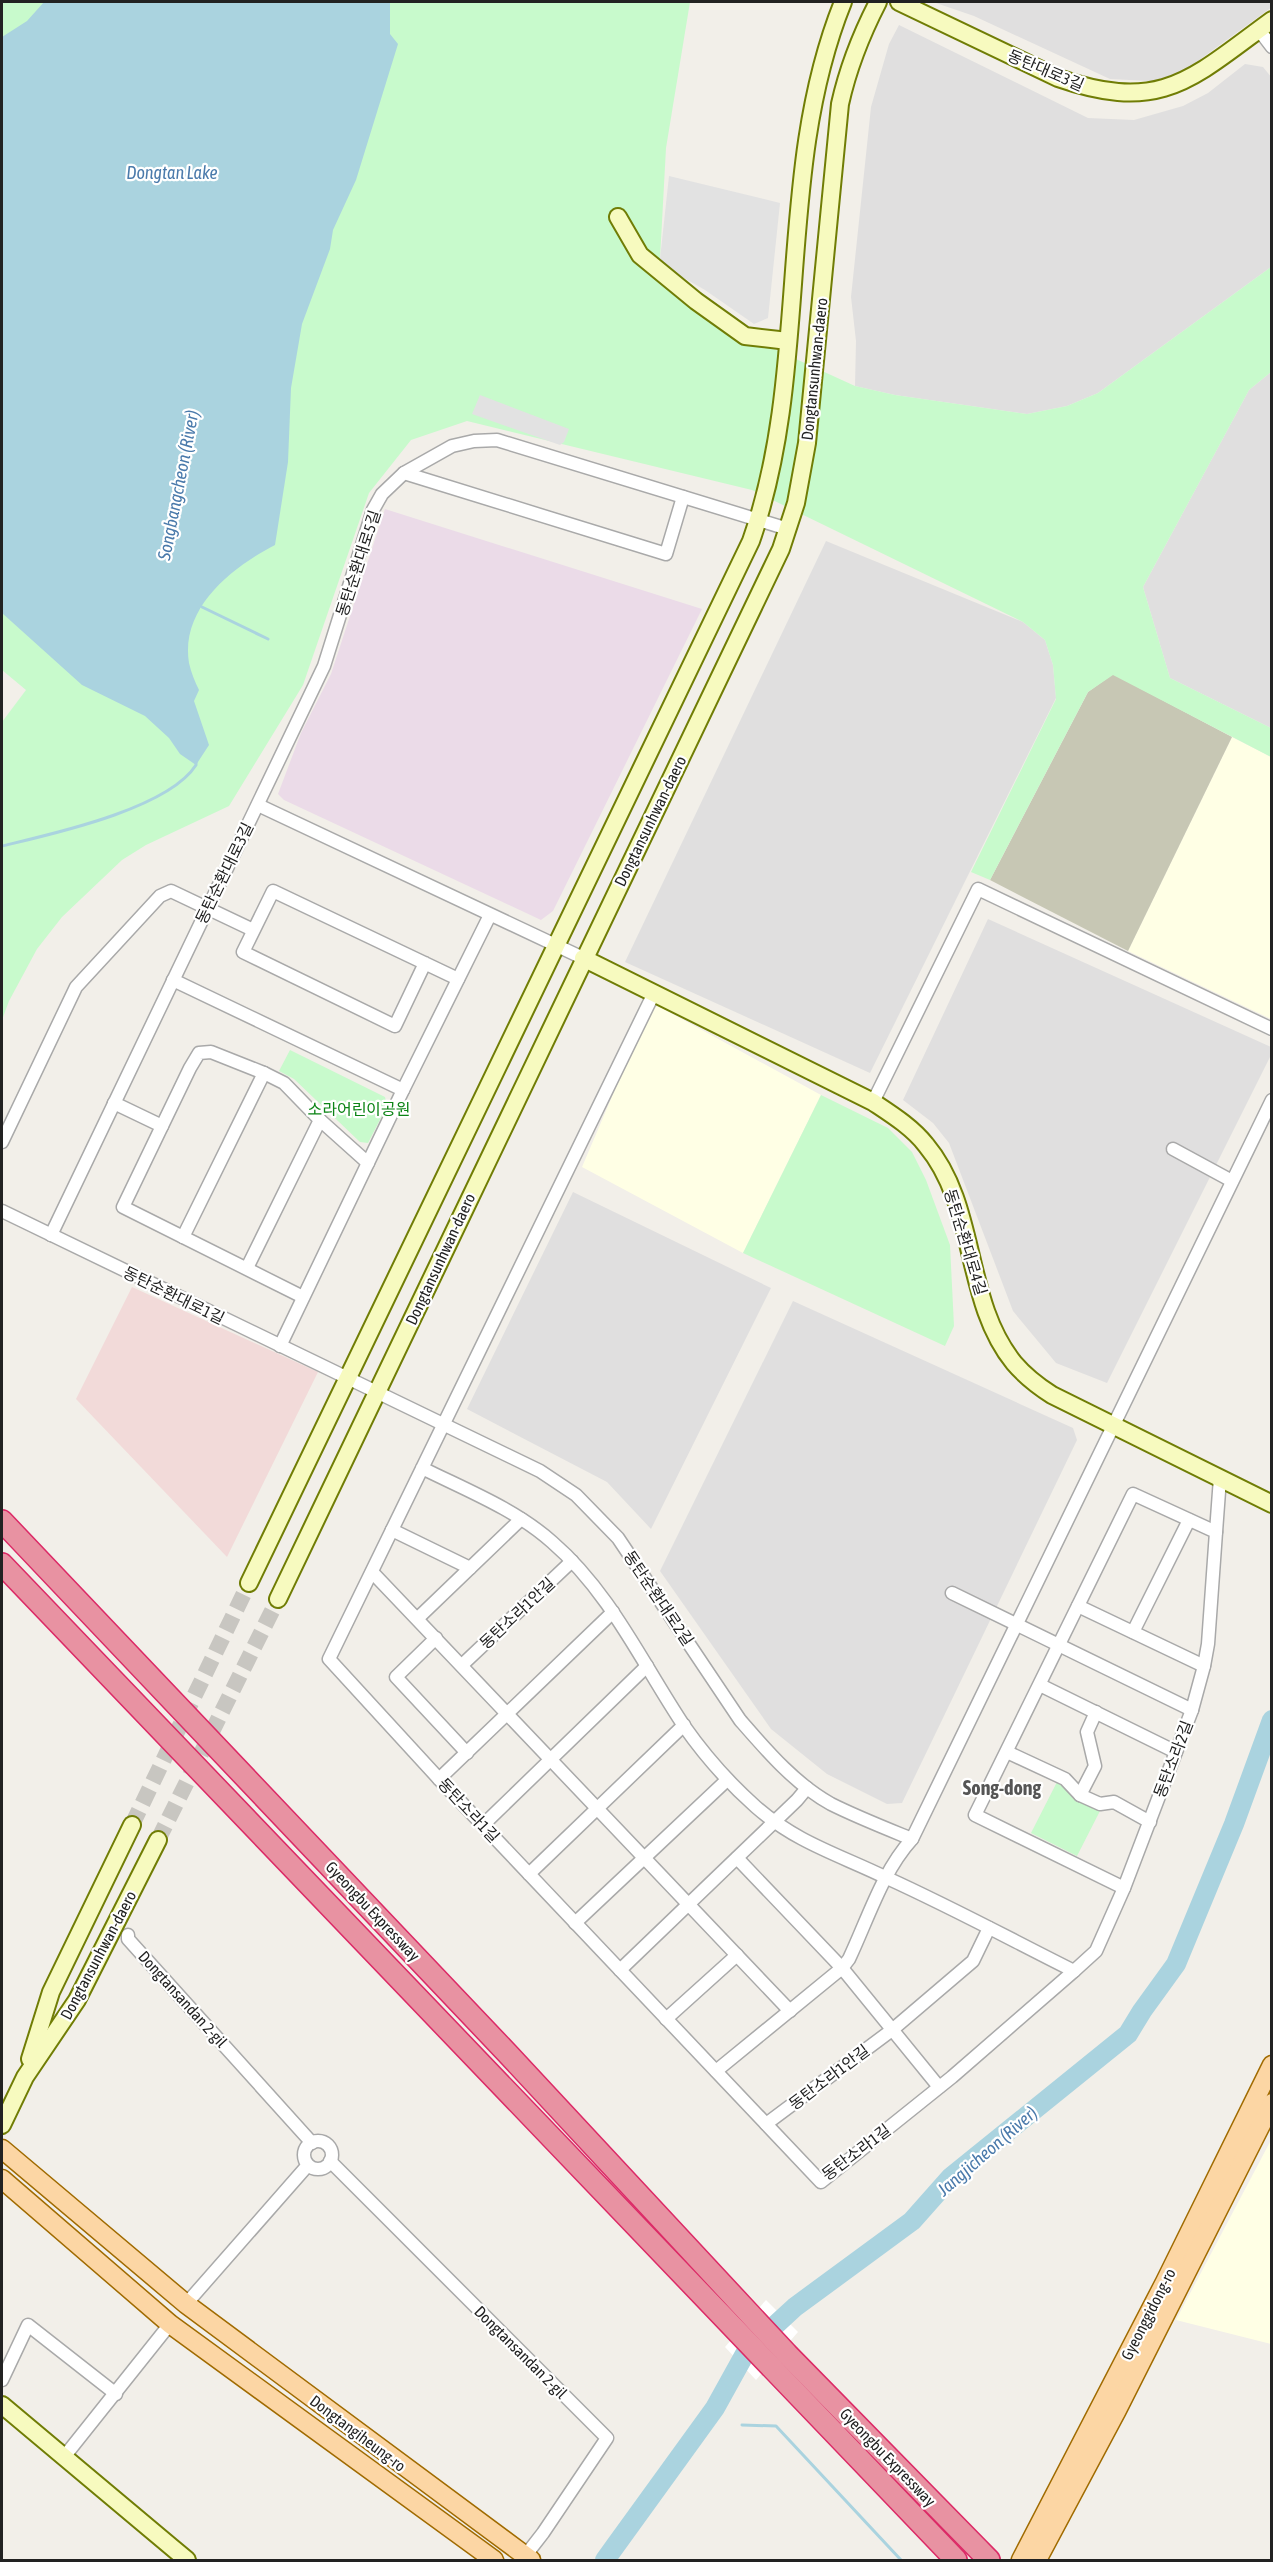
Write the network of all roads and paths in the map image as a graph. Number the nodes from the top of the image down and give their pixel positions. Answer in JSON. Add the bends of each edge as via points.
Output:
{"nodes":[{"id":1,"x":843,"y":2,"type":"edge"},
{"id":2,"x":878,"y":2,"type":"edge"},
{"id":3,"x":899,"y":2,"type":"edge"},
{"id":4,"x":1265,"y":25,"type":"edge"},
{"id":5,"x":1272,"y":47,"type":"edge"},
{"id":6,"x":618,"y":217,"type":"dead end"},
{"id":7,"x":788,"y":341,"type":"junction"},
{"id":8,"x":404,"y":473,"type":"junction"},
{"id":9,"x":683,"y":497,"type":"junction"},
{"id":10,"x":758,"y":520,"type":"junction"},
{"id":11,"x":788,"y":529,"type":"junction"},
{"id":12,"x":258,"y":805,"type":"junction"},
{"id":13,"x":583,"y":891,"type":"junction"},
{"id":14,"x":609,"y":904,"type":"junction"},
{"id":15,"x":207,"y":908,"type":"junction"},
{"id":16,"x":490,"y":915,"type":"junction"},
{"id":17,"x":254,"y":930,"type":"junction"},
{"id":18,"x":556,"y":946,"type":"junction"},
{"id":19,"x":583,"y":958,"type":"junction"},
{"id":20,"x":425,"y":963,"type":"junction"},
{"id":21,"x":458,"y":979,"type":"junction"},
{"id":22,"x":173,"y":980,"type":"junction"},
{"id":23,"x":654,"y":993,"type":"junction"},
{"id":24,"x":525,"y":1010,"type":"junction"},
{"id":25,"x":1272,"y":1029,"type":"edge"},
{"id":26,"x":264,"y":1073,"type":"junction"},
{"id":27,"x":403,"y":1090,"type":"junction"},
{"id":28,"x":1272,"y":1100,"type":"edge"},
{"id":29,"x":873,"y":1102,"type":"junction"},
{"id":30,"x":114,"y":1103,"type":"junction"},
{"id":31,"x":511,"y":1110,"type":"junction"},
{"id":32,"x":320,"y":1120,"type":"junction"},
{"id":33,"x":162,"y":1126,"type":"junction"},
{"id":34,"x":2,"y":1142,"type":"edge"},
{"id":35,"x":1173,"y":1149,"type":"dead end"},
{"id":36,"x":368,"y":1162,"type":"junction"},
{"id":37,"x":1232,"y":1181,"type":"junction"},
{"id":38,"x":2,"y":1210,"type":"edge"},
{"id":39,"x":51,"y":1234,"type":"junction"},
{"id":40,"x":183,"y":1237,"type":"junction"},
{"id":41,"x":248,"y":1269,"type":"junction"},
{"id":42,"x":303,"y":1297,"type":"junction"},
{"id":43,"x":280,"y":1346,"type":"junction"},
{"id":44,"x":347,"y":1378,"type":"junction"},
{"id":45,"x":376,"y":1393,"type":"junction"},
{"id":46,"x":443,"y":1425,"type":"junction"},
{"id":47,"x":1113,"y":1426,"type":"junction"},
{"id":48,"x":422,"y":1468,"type":"junction"},
{"id":49,"x":1220,"y":1478,"type":"junction"},
{"id":50,"x":1272,"y":1504,"type":"edge"},
{"id":51,"x":522,"y":1519,"type":"junction"},
{"id":52,"x":1189,"y":1520,"type":"junction"},
{"id":53,"x":5,"y":1524,"type":"edge"},
{"id":54,"x":392,"y":1530,"type":"junction"},
{"id":55,"x":1216,"y":1532,"type":"junction"},
{"id":56,"x":572,"y":1561,"type":"junction"},
{"id":57,"x":2,"y":1564,"type":"edge"},
{"id":58,"x":470,"y":1568,"type":"junction"},
{"id":59,"x":372,"y":1572,"type":"junction"},
{"id":60,"x":249,"y":1583,"type":"tunnel mouth"},
{"id":61,"x":952,"y":1593,"type":"dead end"},
{"id":62,"x":278,"y":1599,"type":"tunnel mouth"},
{"id":63,"x":1078,"y":1606,"type":"junction"},
{"id":64,"x":613,"y":1612,"type":"junction"},
{"id":65,"x":418,"y":1618,"type":"junction"},
{"id":66,"x":1016,"y":1625,"type":"junction"},
{"id":67,"x":1133,"y":1632,"type":"junction"},
{"id":68,"x":436,"y":1638,"type":"junction"},
{"id":69,"x":1058,"y":1645,"type":"junction"},
{"id":70,"x":462,"y":1665,"type":"junction"},
{"id":71,"x":646,"y":1666,"type":"junction"},
{"id":72,"x":1204,"y":1666,"type":"junction"},
{"id":73,"x":1040,"y":1685,"type":"junction"},
{"id":74,"x":1192,"y":1710,"type":"junction"},
{"id":75,"x":1096,"y":1712,"type":"junction"},
{"id":76,"x":508,"y":1713,"type":"junction"},
{"id":77,"x":684,"y":1725,"type":"junction"},
{"id":78,"x":1007,"y":1752,"type":"junction"},
{"id":79,"x":1176,"y":1752,"type":"junction"},
{"id":80,"x":467,"y":1753,"type":"junction"},
{"id":81,"x":551,"y":1759,"type":"junction"},
{"id":82,"x":439,"y":1779,"type":"junction"},
{"id":83,"x":727,"y":1780,"type":"junction"},
{"id":84,"x":807,"y":1788,"type":"junction"},
{"id":85,"x":1080,"y":1796,"type":"junction"},
{"id":86,"x":598,"y":1808,"type":"junction"},
{"id":87,"x":774,"y":1822,"type":"junction"},
{"id":88,"x":1150,"y":1822,"type":"junction"},
{"id":89,"x":132,"y":1825,"type":"tunnel mouth"},
{"id":90,"x":483,"y":1825,"type":"junction"},
{"id":91,"x":912,"y":1839,"type":"junction"},
{"id":92,"x":158,"y":1840,"type":"tunnel mouth"},
{"id":93,"x":645,"y":1858,"type":"junction"},
{"id":94,"x":737,"y":1858,"type":"junction"},
{"id":95,"x":529,"y":1874,"type":"junction"},
{"id":96,"x":887,"y":1877,"type":"junction"},
{"id":97,"x":1124,"y":1888,"type":"junction"},
{"id":98,"x":688,"y":1904,"type":"junction"},
{"id":99,"x":576,"y":1923,"type":"junction"},
{"id":100,"x":989,"y":1928,"type":"junction"},
{"id":101,"x":128,"y":1935,"type":"dead end"},
{"id":102,"x":737,"y":1955,"type":"junction"},
{"id":103,"x":842,"y":1968,"type":"junction"},
{"id":104,"x":620,"y":1970,"type":"junction"},
{"id":105,"x":1074,"y":1971,"type":"junction"},
{"id":106,"x":790,"y":2011,"type":"junction"},
{"id":107,"x":666,"y":2019,"type":"junction"},
{"id":108,"x":892,"y":2030,"type":"junction"},
{"id":109,"x":1272,"y":2065,"type":"edge"},
{"id":110,"x":716,"y":2072,"type":"junction"},
{"id":111,"x":25,"y":2077,"type":"junction"},
{"id":112,"x":939,"y":2087,"type":"junction"},
{"id":113,"x":1272,"y":2103,"type":"edge"},
{"id":114,"x":766,"y":2124,"type":"junction"},
{"id":115,"x":2,"y":2125,"type":"edge"},
{"id":116,"x":312,"y":2143,"type":"junction"},
{"id":117,"x":2,"y":2149,"type":"edge"},
{"id":118,"x":330,"y":2161,"type":"junction"},
{"id":119,"x":308,"y":2165,"type":"junction"},
{"id":120,"x":2,"y":2179,"type":"edge"},
{"id":121,"x":186,"y":2304,"type":"junction"},
{"id":122,"x":170,"y":2324,"type":"junction"},
{"id":123,"x":780,"y":2361,"type":"junction"},
{"id":124,"x":2,"y":2380,"type":"edge"},
{"id":125,"x":116,"y":2394,"type":"junction"},
{"id":126,"x":2,"y":2405,"type":"edge"},
{"id":127,"x":63,"y":2457,"type":"junction"},
{"id":128,"x":526,"y":2559,"type":"edge"},
{"id":129,"x":188,"y":2560,"type":"edge"},
{"id":130,"x":494,"y":2560,"type":"edge"},
{"id":131,"x":956,"y":2560,"type":"edge"},
{"id":132,"x":989,"y":2560,"type":"edge"},
{"id":133,"x":1021,"y":2560,"type":"edge"},
{"id":134,"x":1037,"y":2560,"type":"edge"}],
"edges":[{"from":1,"to":7,"type":"main road","name":"Dongtansunhwan-daero","via":[[823,59],[811,114]]},
{"from":2,"to":11,"type":"main road","name":"Dongtansunhwan-daero","via":[[850,66],[840,104],[807,443]]},
{"from":3,"to":4,"type":"main road","name":"동탄대로3길","via":[[1058,78],[1110,92],[1156,91],[1178,84]]},
{"from":4,"to":5,"type":"street","name":"동탄대로3길"},
{"from":6,"to":7,"type":"main road","via":[[640,255],[696,301],[745,336]]},
{"from":7,"to":10,"type":"main road","name":"Dongtansunhwan-daero","via":[[776,450]]},
{"from":8,"to":9,"type":"street","name":"동탄순환대로5길","via":[[452,446],[497,440]]},
{"from":8,"to":9,"type":"street","via":[[666,554]]},
{"from":8,"to":12,"type":"street","name":"동탄순환대로5길","via":[[387,488],[373,510],[324,666]]},
{"from":9,"to":10,"type":"street","name":"동탄순환대로5길"},
{"from":10,"to":11,"type":"street","name":"동탄순환대로5길"},
{"from":10,"to":13,"type":"main road","name":"Dongtansunhwan-daero","via":[[743,562]]},
{"from":11,"to":14,"type":"main road","name":"Dongtansunhwan-daero","via":[[768,578]]},
{"from":12,"to":15,"type":"street","name":"동탄순환대로3길"},
{"from":12,"to":16,"type":"street","name":"동탄순환대로3길"},
{"from":13,"to":14,"type":"main road","via":[[585,902],[594,910]]},
{"from":13,"to":18,"type":"main road","name":"Dongtansunhwan-daero"},
{"from":14,"to":19,"type":"main road","name":"Dongtansunhwan-daero"},
{"from":15,"to":17,"type":"street"},
{"from":15,"to":22,"type":"street","name":"동탄순환대로3길"},
{"from":15,"to":34,"type":"street","via":[[171,891],[160,897],[76,987]]},
{"from":16,"to":18,"type":"street","name":"동탄순환대로3길"},
{"from":16,"to":21,"type":"street"},
{"from":17,"to":20,"type":"street","via":[[273,891]]},
{"from":17,"to":20,"type":"street","via":[[243,952],[395,1026]]},
{"from":18,"to":19,"type":"street","name":"동탄순환대로3길"},
{"from":18,"to":24,"type":"main road","name":"Dongtansunhwan-daero"},
{"from":19,"to":23,"type":"main road","name":"동탄순환대로4길"},
{"from":19,"to":31,"type":"main road","name":"Dongtansunhwan-daero"},
{"from":20,"to":21,"type":"street"},
{"from":21,"to":27,"type":"street"},
{"from":22,"to":27,"type":"street"},
{"from":22,"to":30,"type":"street","name":"동탄순환대로3길"},
{"from":23,"to":29,"type":"main road","name":"동탄순환대로4길"},
{"from":23,"to":46,"type":"street","name":"동탄소라1길"},
{"from":24,"to":31,"type":"main road","via":[[539,1007],[547,1014]]},
{"from":24,"to":44,"type":"main road","name":"Dongtansunhwan-daero"},
{"from":25,"to":29,"type":"street","via":[[978,889]]},
{"from":26,"to":32,"type":"street","via":[[284,1083]]},
{"from":26,"to":33,"type":"street","via":[[211,1052],[199,1053]]},
{"from":26,"to":40,"type":"street"},
{"from":27,"to":36,"type":"street"},
{"from":28,"to":37,"type":"street"},
{"from":29,"to":47,"type":"main road","name":"동탄순환대로4길","via":[[926,1144],[942,1169],[954,1196],[986,1311],[1013,1362],[1052,1395]]},
{"from":30,"to":33,"type":"street"},
{"from":30,"to":39,"type":"street","name":"동탄순환대로3길"},
{"from":31,"to":45,"type":"main road","name":"Dongtansunhwan-daero"},
{"from":32,"to":36,"type":"street"},
{"from":32,"to":41,"type":"street"},
{"from":33,"to":40,"type":"street","via":[[123,1207]]},
{"from":35,"to":37,"type":"street"},
{"from":36,"to":42,"type":"street"},
{"from":37,"to":47,"type":"street"},
{"from":38,"to":39,"type":"street","name":"동탄순환대로1길"},
{"from":39,"to":43,"type":"street","name":"동탄순환대로1길"},
{"from":40,"to":41,"type":"street"},
{"from":41,"to":42,"type":"street"},
{"from":42,"to":43,"type":"street"},
{"from":43,"to":44,"type":"street","name":"동탄순환대로1길"},
{"from":44,"to":45,"type":"street","name":"동탄순환대로1길"},
{"from":44,"to":60,"type":"main road","name":"Dongtansunhwan-daero"},
{"from":45,"to":46,"type":"street","name":"동탄순환대로2길"},
{"from":45,"to":62,"type":"main road","name":"Dongtansunhwan-daero"},
{"from":46,"to":48,"type":"street","name":"동탄소라1길"},
{"from":46,"to":84,"type":"street","name":"동탄순환대로2길","via":[[540,1470],[598,1515],[648,1581],[740,1720]]},
{"from":47,"to":49,"type":"main road","name":"동탄순환대로4길"},
{"from":47,"to":66,"type":"street"},
{"from":48,"to":51,"type":"street"},
{"from":48,"to":54,"type":"street","name":"동탄소라1길"},
{"from":49,"to":50,"type":"main road","name":"동탄순환대로4길"},
{"from":49,"to":55,"type":"street","name":"동탄소라2길"},
{"from":51,"to":56,"type":"street"},
{"from":51,"to":58,"type":"street"},
{"from":52,"to":55,"type":"street"},
{"from":52,"to":63,"type":"street","via":[[1133,1494]]},
{"from":52,"to":67,"type":"street"},
{"from":53,"to":123,"type":"highway","name":"Gyeongbu Expressway","via":[[741,2304]]},
{"from":54,"to":58,"type":"street"},
{"from":54,"to":59,"type":"street","name":"동탄소라1길"},
{"from":55,"to":72,"type":"street","name":"동탄소라2길"},
{"from":56,"to":64,"type":"street"},
{"from":56,"to":70,"type":"street","name":"동탄소라1안길"},
{"from":57,"to":123,"type":"highway","name":"Gyeongbu Expressway","via":[[726,2320]]},
{"from":58,"to":65,"type":"street"},
{"from":59,"to":65,"type":"street"},
{"from":59,"to":82,"type":"street","name":"동탄소라1길","via":[[329,1659]]},
{"from":61,"to":66,"type":"street"},
{"from":63,"to":67,"type":"street"},
{"from":63,"to":69,"type":"street"},
{"from":64,"to":71,"type":"street"},
{"from":64,"to":76,"type":"street"},
{"from":65,"to":68,"type":"street"},
{"from":66,"to":69,"type":"street"},
{"from":66,"to":91,"type":"street"},
{"from":67,"to":72,"type":"street"},
{"from":68,"to":70,"type":"street"},
{"from":68,"to":80,"type":"street","via":[[396,1677]]},
{"from":69,"to":73,"type":"street"},
{"from":69,"to":74,"type":"street"},
{"from":70,"to":76,"type":"street"},
{"from":71,"to":77,"type":"street"},
{"from":71,"to":81,"type":"street"},
{"from":72,"to":74,"type":"street","name":"동탄소라2길"},
{"from":73,"to":75,"type":"street"},
{"from":73,"to":78,"type":"street"},
{"from":74,"to":79,"type":"street","name":"동탄소라2길"},
{"from":75,"to":79,"type":"street"},
{"from":75,"to":85,"type":"street","via":[[1087,1732],[1095,1766]]},
{"from":76,"to":80,"type":"street"},
{"from":76,"to":81,"type":"street"},
{"from":77,"to":83,"type":"street"},
{"from":77,"to":86,"type":"street"},
{"from":78,"to":85,"type":"street","via":[[1065,1779]]},
{"from":78,"to":97,"type":"street","via":[[975,1815]]},
{"from":79,"to":88,"type":"street","name":"동탄소라2길"},
{"from":80,"to":82,"type":"street"},
{"from":81,"to":86,"type":"street"},
{"from":81,"to":90,"type":"street"},
{"from":82,"to":90,"type":"street","name":"동탄소라1길"},
{"from":83,"to":87,"type":"street"},
{"from":83,"to":93,"type":"street"},
{"from":84,"to":87,"type":"street"},
{"from":84,"to":91,"type":"street","name":"동탄순환대로2길","via":[[831,1804]]},
{"from":85,"to":88,"type":"street","via":[[1100,1804],[1114,1802]]},
{"from":86,"to":93,"type":"street"},
{"from":86,"to":95,"type":"street"},
{"from":87,"to":94,"type":"street"},
{"from":87,"to":96,"type":"street","via":[[817,1848]]},
{"from":88,"to":97,"type":"street","name":"동탄소라2길"},
{"from":89,"to":111,"type":"main road","name":"Dongtansunhwan-daero","via":[[51,1992]]},
{"from":90,"to":95,"type":"street","name":"동탄소라1길"},
{"from":91,"to":96,"type":"street"},
{"from":92,"to":111,"type":"main road","name":"Dongtansunhwan-daero","via":[[77,2000]]},
{"from":93,"to":98,"type":"street"},
{"from":93,"to":99,"type":"street"},
{"from":94,"to":98,"type":"street"},
{"from":94,"to":103,"type":"street"},
{"from":95,"to":99,"type":"street","name":"동탄소라1길"},
{"from":96,"to":100,"type":"street"},
{"from":96,"to":103,"type":"street"},
{"from":97,"to":105,"type":"street","name":"동탄소라1길","via":[[1096,1951]]},
{"from":98,"to":102,"type":"street"},
{"from":98,"to":104,"type":"street"},
{"from":99,"to":104,"type":"street","name":"동탄소라1길"},
{"from":100,"to":105,"type":"street"},
{"from":100,"to":108,"type":"street","name":"동탄소라1안길","via":[[973,1961]]},
{"from":101,"to":116,"type":"street","name":"Dongtansandan 2-gil"},
{"from":102,"to":106,"type":"street"},
{"from":102,"to":107,"type":"street"},
{"from":103,"to":106,"type":"street"},
{"from":103,"to":108,"type":"street"},
{"from":104,"to":107,"type":"street","name":"동탄소라1길"},
{"from":105,"to":112,"type":"street","name":"동탄소라1길"},
{"from":106,"to":110,"type":"street"},
{"from":107,"to":110,"type":"street","name":"동탄소라1길"},
{"from":108,"to":112,"type":"street"},
{"from":108,"to":114,"type":"street","name":"동탄소라1안길"},
{"from":109,"to":133,"type":"main road","name":"Gyeonggidong-ro"},
{"from":110,"to":114,"type":"street","name":"동탄소라1길"},
{"from":111,"to":115,"type":"main road"},
{"from":112,"to":114,"type":"street","name":"동탄소라1길","via":[[821,2182]]},
{"from":113,"to":134,"type":"main road","name":"Gyeonggidong-ro"},
{"from":116,"to":118,"type":"street","via":[[327,2145],[332,2153]]},
{"from":116,"to":119,"type":"street","via":[[304,2152]]},
{"from":117,"to":121,"type":"main road","name":"Dongtangiheung-ro"},
{"from":118,"to":119,"type":"street","via":[[322,2168]]},
{"from":118,"to":128,"type":"street","name":"Dongtansandan 2-gil","via":[[607,2438]]},
{"from":119,"to":121,"type":"street"},
{"from":120,"to":122,"type":"main road","name":"Dongtangiheung-ro"},
{"from":121,"to":128,"type":"main road","name":"Dongtangiheung-ro"},
{"from":122,"to":125,"type":"street"},
{"from":122,"to":130,"type":"main road","name":"Dongtangiheung-ro"},
{"from":123,"to":131,"type":"highway","name":"Gyeongbu Expressway"},
{"from":123,"to":132,"type":"highway","name":"Gyeongbu Expressway"},
{"from":124,"to":125,"type":"street","via":[[28,2325]]},
{"from":125,"to":127,"type":"street"},
{"from":126,"to":127,"type":"main road"},
{"from":127,"to":129,"type":"main road"}]}
